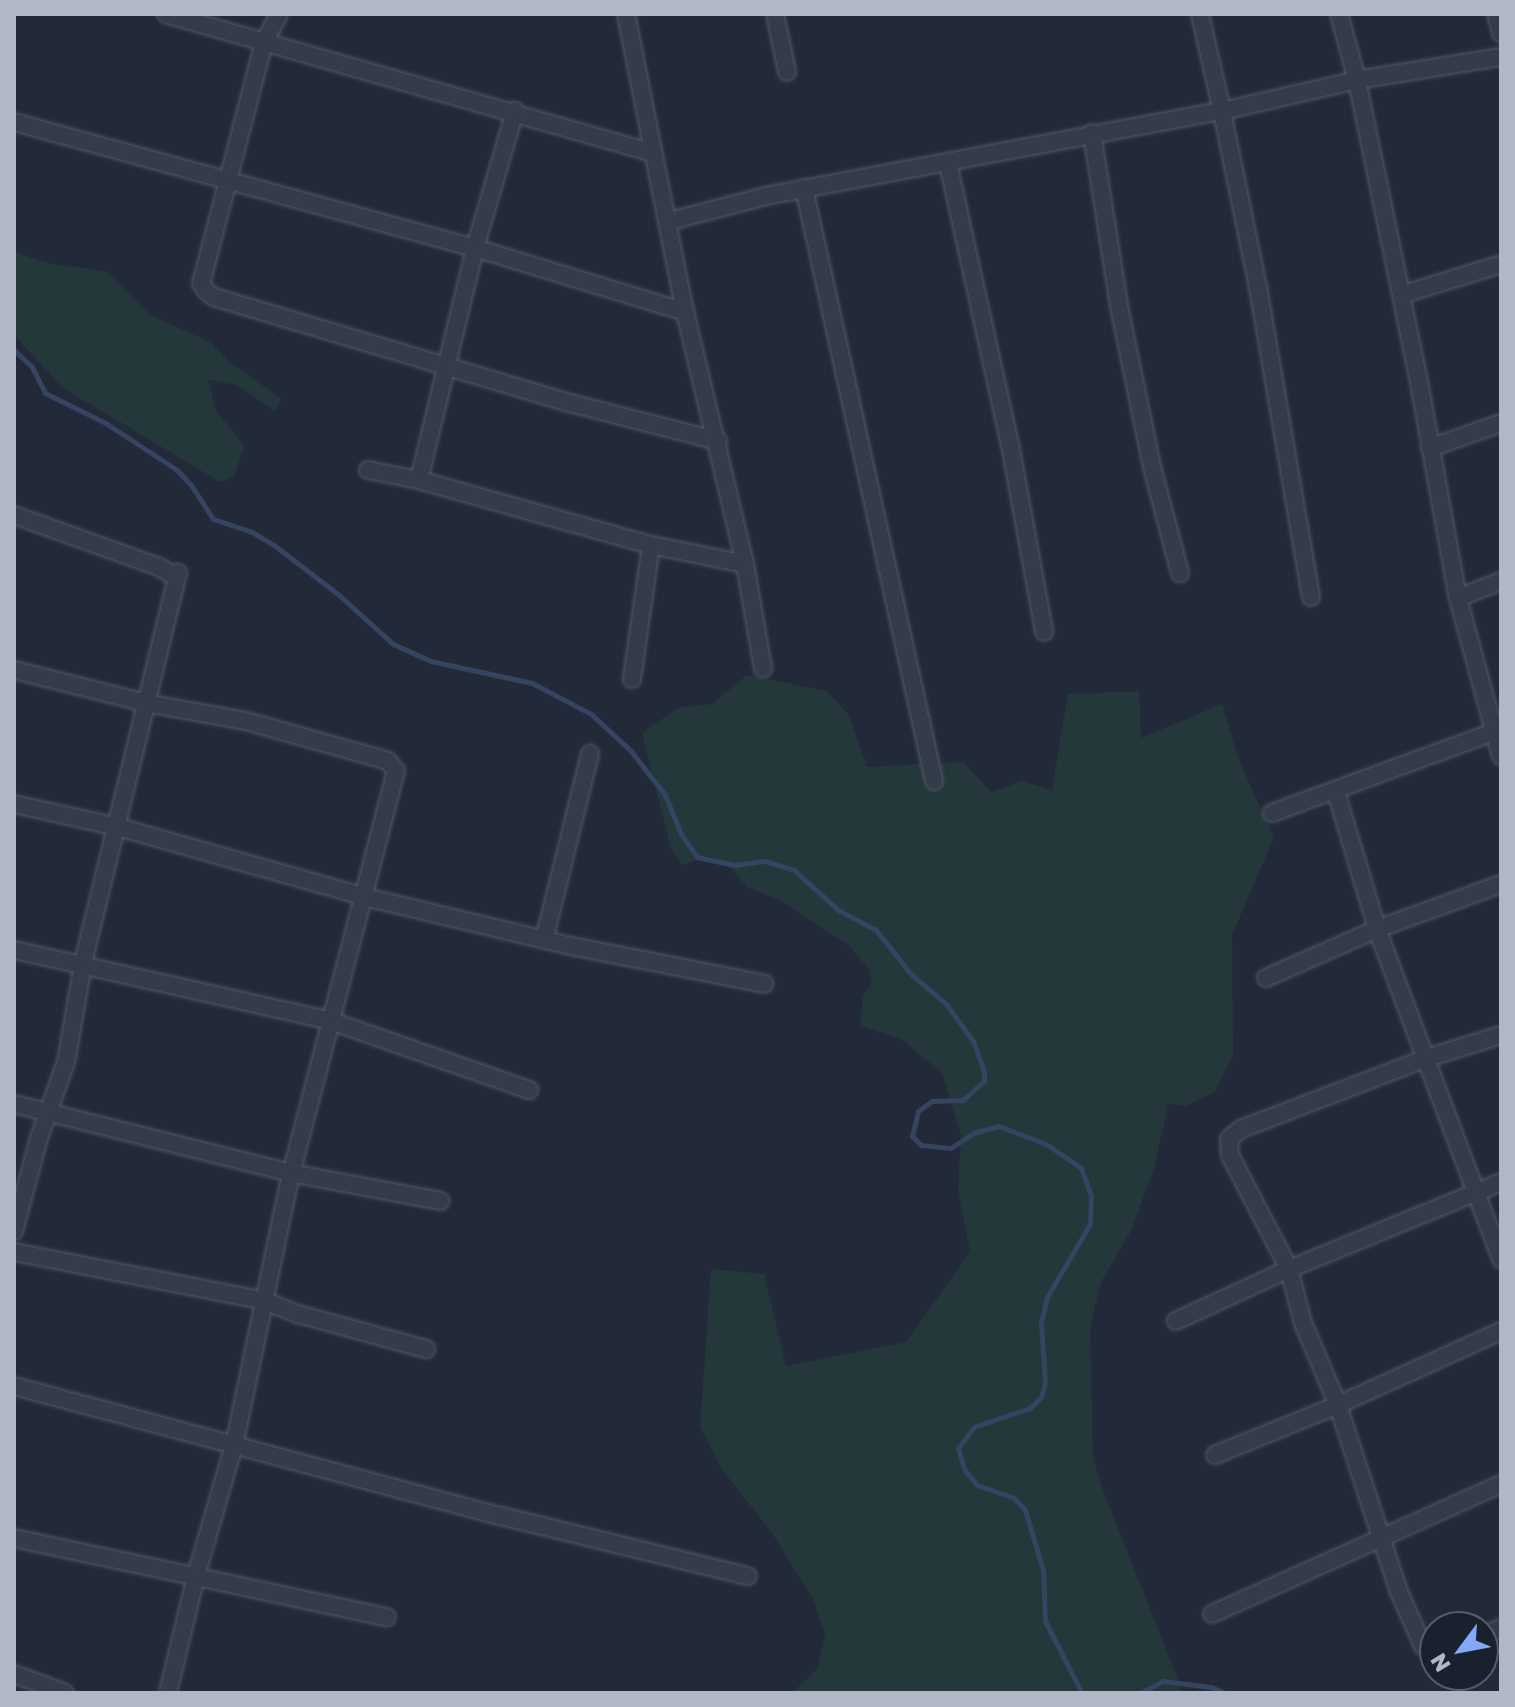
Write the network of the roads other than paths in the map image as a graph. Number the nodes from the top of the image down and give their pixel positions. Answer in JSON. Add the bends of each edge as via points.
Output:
{"nodes":[{"id":1,"x":166,"y":14,"type":"edge"},
{"id":2,"x":279,"y":14,"type":"edge"},
{"id":3,"x":775,"y":14,"type":"edge"},
{"id":4,"x":1200,"y":14,"type":"edge"},
{"id":5,"x":1339,"y":14,"type":"edge"},
{"id":6,"x":1496,"y":14,"type":"edge"},
{"id":7,"x":622,"y":15,"type":"edge"},
{"id":8,"x":206,"y":19,"type":"edge"},
{"id":9,"x":1501,"y":33,"type":"edge"},
{"id":10,"x":264,"y":42,"type":"junction"},
{"id":11,"x":1501,"y":57,"type":"edge"},
{"id":12,"x":787,"y":72,"type":"dead end"},
{"id":13,"x":1357,"y":80,"type":"junction"},
{"id":14,"x":515,"y":111,"type":"junction"},
{"id":15,"x":1222,"y":111,"type":"junction"},
{"id":16,"x":14,"y":122,"type":"edge"},
{"id":17,"x":1092,"y":133,"type":"junction"},
{"id":18,"x":653,"y":153,"type":"junction"},
{"id":19,"x":948,"y":163,"type":"junction"},
{"id":20,"x":230,"y":181,"type":"junction"},
{"id":21,"x":804,"y":188,"type":"junction"},
{"id":22,"x":670,"y":221,"type":"junction"},
{"id":23,"x":475,"y":248,"type":"junction"},
{"id":24,"x":1501,"y":264,"type":"edge"},
{"id":25,"x":1401,"y":295,"type":"junction"},
{"id":26,"x":685,"y":312,"type":"junction"},
{"id":27,"x":446,"y":367,"type":"junction"},
{"id":28,"x":1501,"y":423,"type":"edge"},
{"id":29,"x":718,"y":441,"type":"junction"},
{"id":30,"x":1430,"y":448,"type":"junction"},
{"id":31,"x":368,"y":470,"type":"dead end"},
{"id":32,"x":419,"y":480,"type":"junction"},
{"id":33,"x":14,"y":515,"type":"edge"},
{"id":34,"x":651,"y":545,"type":"junction"},
{"id":35,"x":745,"y":564,"type":"junction"},
{"id":36,"x":1180,"y":573,"type":"dead end"},
{"id":37,"x":1501,"y":581,"type":"edge"},
{"id":38,"x":1311,"y":597,"type":"dead end"},
{"id":39,"x":1458,"y":598,"type":"junction"},
{"id":40,"x":1044,"y":632,"type":"dead end"},
{"id":41,"x":763,"y":668,"type":"dead end"},
{"id":42,"x":14,"y":670,"type":"edge"},
{"id":43,"x":632,"y":679,"type":"dead end"},
{"id":44,"x":146,"y":703,"type":"junction"},
{"id":45,"x":1497,"y":731,"type":"edge"},
{"id":46,"x":590,"y":754,"type":"dead end"},
{"id":47,"x":1501,"y":756,"type":"edge"},
{"id":48,"x":934,"y":781,"type":"dead end"},
{"id":49,"x":1336,"y":792,"type":"junction"},
{"id":50,"x":14,"y":804,"type":"edge"},
{"id":51,"x":1272,"y":813,"type":"dead end"},
{"id":52,"x":118,"y":827,"type":"junction"},
{"id":53,"x":1501,"y":884,"type":"edge"},
{"id":54,"x":365,"y":897,"type":"junction"},
{"id":55,"x":1377,"y":929,"type":"junction"},
{"id":56,"x":544,"y":940,"type":"junction"},
{"id":57,"x":14,"y":950,"type":"edge"},
{"id":58,"x":83,"y":964,"type":"junction"},
{"id":59,"x":1266,"y":978,"type":"dead end"},
{"id":60,"x":764,"y":984,"type":"dead end"},
{"id":61,"x":331,"y":1021,"type":"junction"},
{"id":62,"x":1501,"y":1035,"type":"edge"},
{"id":63,"x":1427,"y":1058,"type":"junction"},
{"id":64,"x":529,"y":1090,"type":"dead end"},
{"id":65,"x":14,"y":1104,"type":"edge"},
{"id":66,"x":49,"y":1110,"type":"junction"},
{"id":67,"x":291,"y":1173,"type":"junction"},
{"id":68,"x":1501,"y":1182,"type":"edge"},
{"id":69,"x":1478,"y":1190,"type":"junction"},
{"id":70,"x":440,"y":1201,"type":"dead end"},
{"id":71,"x":14,"y":1231,"type":"edge"},
{"id":72,"x":14,"y":1252,"type":"edge"},
{"id":73,"x":1501,"y":1259,"type":"edge"},
{"id":74,"x":1289,"y":1269,"type":"junction"},
{"id":75,"x":265,"y":1301,"type":"junction"},
{"id":76,"x":1176,"y":1321,"type":"dead end"},
{"id":77,"x":1501,"y":1331,"type":"edge"},
{"id":78,"x":426,"y":1349,"type":"dead end"},
{"id":79,"x":14,"y":1386,"type":"edge"},
{"id":80,"x":1338,"y":1405,"type":"junction"},
{"id":81,"x":234,"y":1445,"type":"junction"},
{"id":82,"x":1215,"y":1455,"type":"dead end"},
{"id":83,"x":1501,"y":1484,"type":"edge"},
{"id":84,"x":14,"y":1538,"type":"edge"},
{"id":85,"x":1380,"y":1538,"type":"junction"},
{"id":86,"x":196,"y":1576,"type":"junction"},
{"id":87,"x":748,"y":1576,"type":"dead end"},
{"id":88,"x":1212,"y":1614,"type":"dead end"},
{"id":89,"x":387,"y":1617,"type":"dead end"},
{"id":90,"x":1419,"y":1636,"type":"edge"},
{"id":91,"x":14,"y":1674,"type":"edge"},
{"id":92,"x":65,"y":1693,"type":"edge"},
{"id":93,"x":168,"y":1693,"type":"edge"}],
"edges":[{"from":1,"to":8,"type":"street"},
{"from":2,"to":10,"type":"street"},
{"from":3,"to":12,"type":"street"},
{"from":4,"to":15,"type":"street"},
{"from":5,"to":13,"type":"street"},
{"from":6,"to":9,"type":"street"},
{"from":7,"to":18,"type":"street"},
{"from":8,"to":10,"type":"street"},
{"from":10,"to":14,"type":"street"},
{"from":10,"to":20,"type":"street"},
{"from":11,"to":13,"type":"street"},
{"from":13,"to":15,"type":"street"},
{"from":13,"to":25,"type":"street"},
{"from":14,"to":18,"type":"street"},
{"from":14,"to":23,"type":"street"},
{"from":15,"to":17,"type":"street"},
{"from":15,"to":38,"type":"street"},
{"from":16,"to":20,"type":"street"},
{"from":17,"to":19,"type":"street"},
{"from":17,"to":36,"type":"street","via":[[1119,306]]},
{"from":18,"to":22,"type":"street"},
{"from":19,"to":21,"type":"street"},
{"from":19,"to":40,"type":"street","via":[[1010,444]]},
{"from":20,"to":23,"type":"street"},
{"from":20,"to":27,"type":"street","via":[[201,283],[206,291]]},
{"from":21,"to":22,"type":"street"},
{"from":21,"to":48,"type":"street"},
{"from":22,"to":26,"type":"street"},
{"from":23,"to":26,"type":"street"},
{"from":23,"to":27,"type":"street"},
{"from":24,"to":25,"type":"street"},
{"from":25,"to":30,"type":"street"},
{"from":26,"to":29,"type":"street"},
{"from":27,"to":29,"type":"street"},
{"from":27,"to":32,"type":"street"},
{"from":28,"to":30,"type":"street"},
{"from":29,"to":35,"type":"street"},
{"from":30,"to":39,"type":"street"},
{"from":31,"to":32,"type":"street"},
{"from":32,"to":34,"type":"street"},
{"from":33,"to":44,"type":"street","via":[[178,573]]},
{"from":34,"to":35,"type":"street"},
{"from":34,"to":43,"type":"street"},
{"from":35,"to":41,"type":"street"},
{"from":37,"to":39,"type":"street"},
{"from":39,"to":45,"type":"street"},
{"from":42,"to":44,"type":"street"},
{"from":44,"to":52,"type":"street"},
{"from":44,"to":54,"type":"street","via":[[246,721],[394,765],[393,793]]},
{"from":45,"to":47,"type":"street"},
{"from":45,"to":49,"type":"street"},
{"from":46,"to":56,"type":"street"},
{"from":49,"to":51,"type":"street"},
{"from":49,"to":55,"type":"street"},
{"from":50,"to":52,"type":"street"},
{"from":52,"to":54,"type":"street"},
{"from":52,"to":58,"type":"street"},
{"from":53,"to":55,"type":"street"},
{"from":54,"to":56,"type":"street"},
{"from":54,"to":61,"type":"street"},
{"from":55,"to":59,"type":"street"},
{"from":55,"to":63,"type":"street"},
{"from":56,"to":60,"type":"street"},
{"from":57,"to":58,"type":"street"},
{"from":58,"to":61,"type":"street"},
{"from":58,"to":66,"type":"street","via":[[66,1062]]},
{"from":61,"to":64,"type":"street"},
{"from":61,"to":67,"type":"street"},
{"from":62,"to":63,"type":"street"},
{"from":63,"to":69,"type":"street"},
{"from":63,"to":74,"type":"street","via":[[1241,1129],[1229,1139],[1230,1155]]},
{"from":65,"to":66,"type":"street"},
{"from":66,"to":67,"type":"street"},
{"from":66,"to":71,"type":"street"},
{"from":67,"to":70,"type":"street"},
{"from":67,"to":75,"type":"street"},
{"from":68,"to":69,"type":"street"},
{"from":69,"to":73,"type":"street"},
{"from":69,"to":74,"type":"street"},
{"from":72,"to":75,"type":"street"},
{"from":74,"to":76,"type":"street"},
{"from":74,"to":80,"type":"street","via":[[1303,1323]]},
{"from":75,"to":78,"type":"street"},
{"from":75,"to":81,"type":"street"},
{"from":77,"to":80,"type":"street"},
{"from":79,"to":81,"type":"street"},
{"from":80,"to":82,"type":"street"},
{"from":80,"to":85,"type":"street"},
{"from":81,"to":86,"type":"street"},
{"from":81,"to":87,"type":"street"},
{"from":83,"to":85,"type":"street"},
{"from":84,"to":86,"type":"street"},
{"from":85,"to":88,"type":"street"},
{"from":85,"to":90,"type":"street"},
{"from":86,"to":89,"type":"street"},
{"from":86,"to":93,"type":"street"},
{"from":91,"to":92,"type":"street"}]}
